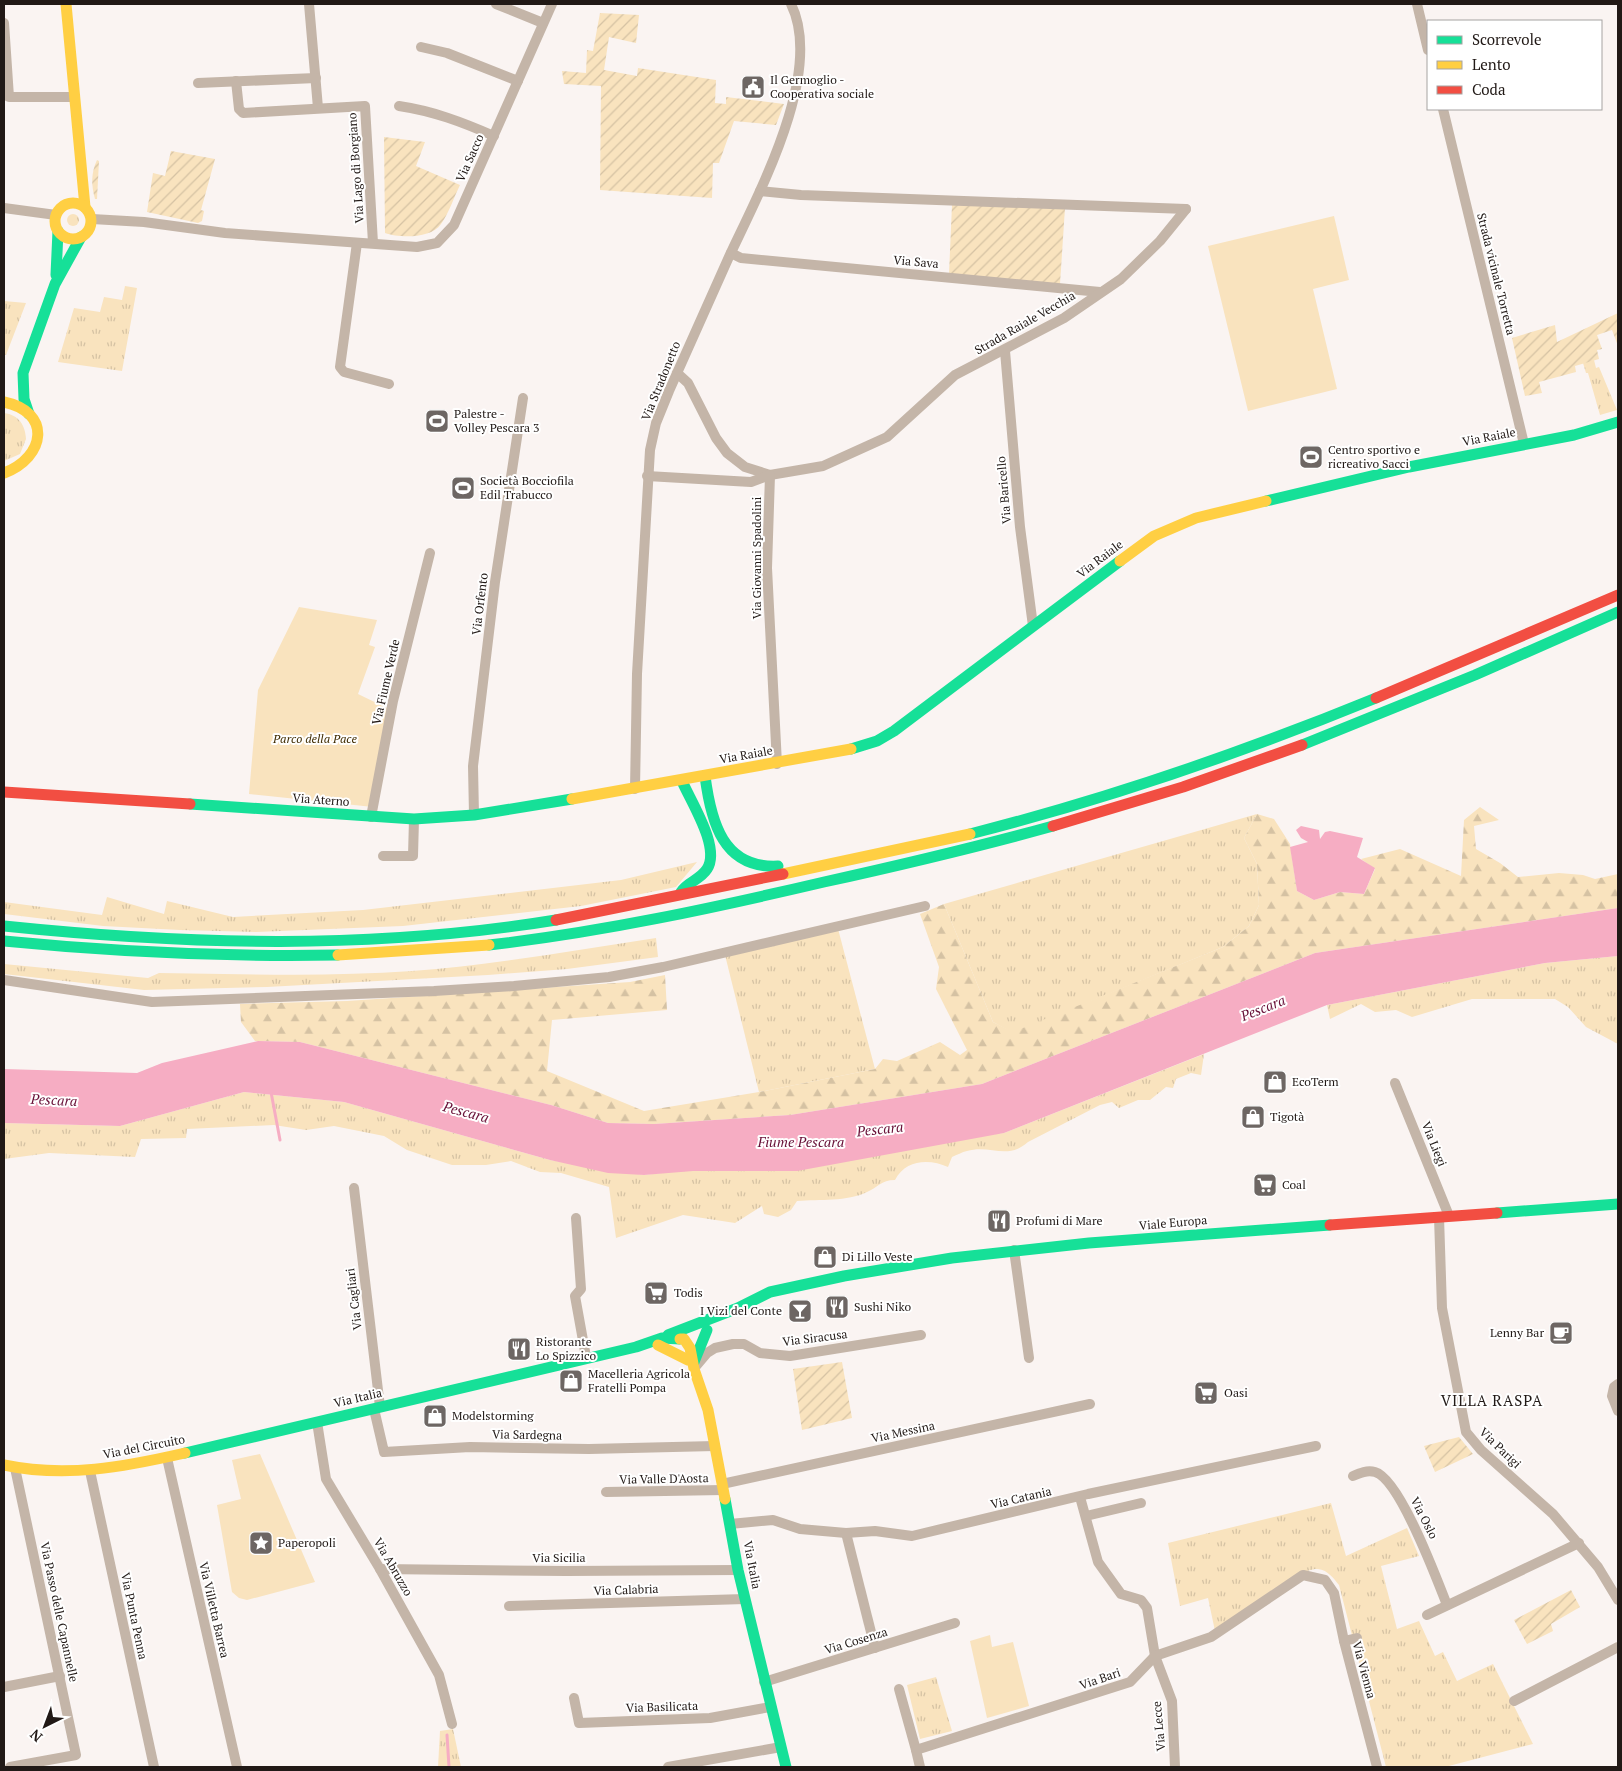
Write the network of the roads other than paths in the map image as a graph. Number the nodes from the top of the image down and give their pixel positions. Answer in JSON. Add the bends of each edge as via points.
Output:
{"nodes":[{"id":1,"x":66,"y":4,"type":"edge"},
{"id":2,"x":309,"y":4,"type":"edge"},
{"id":3,"x":496,"y":4,"type":"edge"},
{"id":4,"x":552,"y":4,"type":"edge"},
{"id":5,"x":791,"y":4,"type":"edge"},
{"id":6,"x":1417,"y":4,"type":"edge"},
{"id":7,"x":4,"y":23,"type":"edge"},
{"id":8,"x":543,"y":23,"type":"junction"},
{"id":9,"x":1427,"y":46,"type":"edge"},
{"id":10,"x":421,"y":47,"type":"dead end"},
{"id":11,"x":316,"y":78,"type":"junction"},
{"id":12,"x":236,"y":81,"type":"junction"},
{"id":13,"x":518,"y":81,"type":"junction"},
{"id":14,"x":198,"y":83,"type":"dead end"},
{"id":15,"x":73,"y":97,"type":"junction"},
{"id":16,"x":6,"y":100,"type":"edge"},
{"id":17,"x":399,"y":106,"type":"dead end"},
{"id":18,"x":318,"y":108,"type":"junction"},
{"id":19,"x":1442,"y":110,"type":"edge"},
{"id":20,"x":494,"y":136,"type":"junction"},
{"id":21,"x":80,"y":169,"type":"junction"},
{"id":22,"x":760,"y":191,"type":"junction"},
{"id":23,"x":69,"y":203,"type":"junction"},
{"id":24,"x":85,"y":207,"type":"junction"},
{"id":25,"x":4,"y":208,"type":"edge"},
{"id":26,"x":56,"y":215,"type":"junction"},
{"id":27,"x":92,"y":219,"type":"junction"},
{"id":28,"x":58,"y":231,"type":"junction"},
{"id":29,"x":81,"y":237,"type":"junction"},
{"id":30,"x":357,"y":242,"type":"junction"},
{"id":31,"x":373,"y":243,"type":"junction"},
{"id":32,"x":730,"y":254,"type":"junction"},
{"id":33,"x":55,"y":284,"type":"junction"},
{"id":34,"x":1100,"y":292,"type":"junction"},
{"id":35,"x":1005,"y":351,"type":"junction"},
{"id":36,"x":23,"y":373,"type":"junction"},
{"id":37,"x":677,"y":373,"type":"junction"},
{"id":38,"x":389,"y":384,"type":"dead end"},
{"id":39,"x":4,"y":396,"type":"edge"},
{"id":40,"x":523,"y":398,"type":"dead end"},
{"id":41,"x":4,"y":402,"type":"edge"},
{"id":42,"x":29,"y":414,"type":"junction"},
{"id":43,"x":1618,"y":422,"type":"edge"},
{"id":44,"x":1524,"y":444,"type":"junction"},
{"id":45,"x":738,"y":462,"type":"junction"},
{"id":46,"x":16,"y":470,"type":"junction"},
{"id":47,"x":4,"y":472,"type":"edge"},
{"id":48,"x":770,"y":475,"type":"junction"},
{"id":49,"x":647,"y":476,"type":"junction"},
{"id":50,"x":732,"y":481,"type":"junction"},
{"id":51,"x":4,"y":485,"type":"edge"},
{"id":52,"x":430,"y":552,"type":"dead end"},
{"id":53,"x":1618,"y":596,"type":"edge"},
{"id":54,"x":1618,"y":612,"type":"edge"},
{"id":55,"x":1033,"y":626,"type":"junction"},
{"id":56,"x":777,"y":764,"type":"junction"},
{"id":57,"x":705,"y":776,"type":"junction"},
{"id":58,"x":682,"y":781,"type":"junction"},
{"id":59,"x":635,"y":789,"type":"junction"},
{"id":60,"x":4,"y":792,"type":"edge"},
{"id":61,"x":474,"y":815,"type":"junction"},
{"id":62,"x":371,"y":818,"type":"junction"},
{"id":63,"x":414,"y":819,"type":"junction"},
{"id":64,"x":382,"y":856,"type":"dead end"},
{"id":65,"x":793,"y":871,"type":"junction"},
{"id":66,"x":679,"y":896,"type":"junction"},
{"id":67,"x":925,"y":906,"type":"dead end"},
{"id":68,"x":4,"y":926,"type":"edge"},
{"id":69,"x":4,"y":941,"type":"edge"},
{"id":70,"x":16,"y":943,"type":"junction"},
{"id":71,"x":4,"y":949,"type":"edge"},
{"id":72,"x":4,"y":980,"type":"edge"},
{"id":73,"x":1395,"y":1082,"type":"dead end"},
{"id":74,"x":354,"y":1188,"type":"dead end"},
{"id":75,"x":1618,"y":1204,"type":"edge"},
{"id":76,"x":1444,"y":1216,"type":"junction"},
{"id":77,"x":576,"y":1218,"type":"dead end"},
{"id":78,"x":1014,"y":1250,"type":"junction"},
{"id":79,"x":738,"y":1308,"type":"junction"},
{"id":80,"x":691,"y":1327,"type":"junction"},
{"id":81,"x":707,"y":1330,"type":"junction"},
{"id":82,"x":921,"y":1335,"type":"dead end"},
{"id":83,"x":684,"y":1339,"type":"junction"},
{"id":84,"x":660,"y":1341,"type":"junction"},
{"id":85,"x":586,"y":1358,"type":"junction"},
{"id":86,"x":1029,"y":1358,"type":"dead end"},
{"id":87,"x":692,"y":1364,"type":"junction"},
{"id":88,"x":1618,"y":1384,"type":"edge"},
{"id":89,"x":1090,"y":1404,"type":"dead end"},
{"id":90,"x":377,"y":1408,"type":"junction"},
{"id":91,"x":1618,"y":1411,"type":"edge"},
{"id":92,"x":317,"y":1422,"type":"junction"},
{"id":93,"x":289,"y":1429,"type":"joint"},
{"id":94,"x":715,"y":1446,"type":"junction"},
{"id":95,"x":1316,"y":1446,"type":"dead end"},
{"id":96,"x":167,"y":1458,"type":"junction"},
{"id":97,"x":9,"y":1466,"type":"edge"},
{"id":98,"x":90,"y":1471,"type":"junction"},
{"id":99,"x":1353,"y":1476,"type":"dead end"},
{"id":100,"x":722,"y":1487,"type":"junction"},
{"id":101,"x":606,"y":1492,"type":"dead end"},
{"id":102,"x":1080,"y":1497,"type":"junction"},
{"id":103,"x":1141,"y":1503,"type":"dead end"},
{"id":104,"x":1086,"y":1516,"type":"junction"},
{"id":105,"x":730,"y":1524,"type":"junction"},
{"id":106,"x":846,"y":1533,"type":"junction"},
{"id":107,"x":1579,"y":1543,"type":"junction"},
{"id":108,"x":380,"y":1569,"type":"junction"},
{"id":109,"x":738,"y":1570,"type":"junction"},
{"id":110,"x":1325,"y":1580,"type":"joint"},
{"id":111,"x":745,"y":1599,"type":"junction"},
{"id":112,"x":1618,"y":1600,"type":"edge"},
{"id":113,"x":1448,"y":1605,"type":"junction"},
{"id":114,"x":509,"y":1606,"type":"dead end"},
{"id":115,"x":1427,"y":1614,"type":"dead end"},
{"id":116,"x":955,"y":1623,"type":"dead end"},
{"id":117,"x":1357,"y":1638,"type":"dead end"},
{"id":118,"x":1344,"y":1641,"type":"junction"},
{"id":119,"x":1618,"y":1647,"type":"edge"},
{"id":120,"x":875,"y":1648,"type":"junction"},
{"id":121,"x":1155,"y":1656,"type":"junction"},
{"id":122,"x":60,"y":1676,"type":"junction"},
{"id":123,"x":764,"y":1682,"type":"junction"},
{"id":124,"x":4,"y":1686,"type":"edge"},
{"id":125,"x":899,"y":1689,"type":"dead end"},
{"id":126,"x":574,"y":1698,"type":"dead end"},
{"id":127,"x":1514,"y":1701,"type":"dead end"},
{"id":128,"x":770,"y":1707,"type":"junction"},
{"id":129,"x":452,"y":1724,"type":"dead end"},
{"id":130,"x":780,"y":1747,"type":"junction"},
{"id":131,"x":916,"y":1750,"type":"junction"},
{"id":132,"x":10,"y":1767,"type":"edge"},
{"id":133,"x":154,"y":1767,"type":"edge"},
{"id":134,"x":237,"y":1767,"type":"edge"},
{"id":135,"x":668,"y":1767,"type":"edge"},
{"id":136,"x":786,"y":1767,"type":"edge"},
{"id":137,"x":920,"y":1767,"type":"edge"},
{"id":138,"x":1175,"y":1767,"type":"edge"},
{"id":139,"x":1377,"y":1767,"type":"edge"}],
"edges":[{"from":1,"to":15,"type":"main road"},
{"from":2,"to":11,"type":"street"},
{"from":3,"to":8,"type":"street"},
{"from":4,"to":8,"type":"street","name":"Via Sacco"},
{"from":5,"to":22,"type":"street","name":"Via Stradonetto","via":[[797,19],[797,81],[782,138]]},
{"from":6,"to":9,"type":"street"},
{"from":7,"to":16,"type":"street"},
{"from":8,"to":13,"type":"street","name":"Via Sacco"},
{"from":10,"to":13,"type":"street","via":[[447,53]]},
{"from":11,"to":12,"type":"street"},
{"from":11,"to":18,"type":"street"},
{"from":12,"to":14,"type":"street"},
{"from":12,"to":18,"type":"street","name":"Via Lago di Borgiano","via":[[239,109],[243,112]]},
{"from":13,"to":20,"type":"street","name":"Via Sacco"},
{"from":15,"to":16,"type":"street"},
{"from":15,"to":21,"type":"main road"},
{"from":17,"to":20,"type":"street","via":[[452,117]]},
{"from":18,"to":31,"type":"street","name":"Via Lago di Borgiano","via":[[365,106]]},
{"from":19,"to":44,"type":"street","name":"Strada vicinale Torretta"},
{"from":20,"to":31,"type":"street","name":"Via Sacco","via":[[454,225],[440,241],[421,247]]},
{"from":21,"to":23,"type":"main road"},
{"from":21,"to":24,"type":"main road"},
{"from":22,"to":32,"type":"street","name":"Via Stradonetto"},
{"from":22,"to":34,"type":"street","name":"Strada Raiale Vecchia","via":[[1186,209],[1160,241],[1127,273]]},
{"from":23,"to":24,"type":"main road"},
{"from":23,"to":26,"type":"main road"},
{"from":24,"to":27,"type":"main road"},
{"from":25,"to":26,"type":"street"},
{"from":26,"to":28,"type":"main road"},
{"from":27,"to":29,"type":"main road","via":[[89,230]]},
{"from":27,"to":30,"type":"street","name":"Via Sacco"},
{"from":28,"to":29,"type":"main road","via":[[66,237]]},
{"from":28,"to":33,"type":"main road"},
{"from":29,"to":33,"type":"main road"},
{"from":30,"to":31,"type":"street","name":"Via Sacco"},
{"from":30,"to":38,"type":"street","via":[[340,367],[344,372]]},
{"from":32,"to":34,"type":"street","name":"Via Sava","via":[[741,258]]},
{"from":32,"to":37,"type":"street","name":"Via Stradonetto"},
{"from":33,"to":36,"type":"main road"},
{"from":34,"to":35,"type":"street","name":"Strada Raiale Vecchia","via":[[1064,318]]},
{"from":35,"to":48,"type":"street","name":"Strada Raiale Vecchia","via":[[955,376],[887,437],[823,466]]},
{"from":35,"to":55,"type":"street","name":"Via Baricello","via":[[1020,527]]},
{"from":36,"to":39,"type":"main road"},
{"from":36,"to":42,"type":"main road","via":[[24,400]]},
{"from":37,"to":45,"type":"street","name":"Strada Raiale Vecchia","via":[[688,383],[716,438]]},
{"from":37,"to":49,"type":"street","name":"Via Stradonetto","via":[[656,423]]},
{"from":40,"to":61,"type":"street","name":"Via Orfento","via":[[495,582],[475,747]]},
{"from":41,"to":42,"type":"main road","via":[[20,406]]},
{"from":42,"to":46,"type":"main road","via":[[36,428],[36,446],[26,463]]},
{"from":43,"to":44,"type":"main road","name":"Via Raiale","via":[[1582,433]]},
{"from":44,"to":55,"type":"main road","name":"Via Raiale","via":[[1347,481],[1180,524],[1154,536]]},
{"from":45,"to":48,"type":"street","name":"Strada Raiale Vecchia"},
{"from":45,"to":50,"type":"street"},
{"from":46,"to":47,"type":"main road"},
{"from":46,"to":51,"type":"main road"},
{"from":48,"to":50,"type":"street","name":"Via Giovanni Spadolini","via":[[751,482]]},
{"from":48,"to":56,"type":"street","name":"Via Giovanni Spadolini","via":[[767,568]]},
{"from":49,"to":50,"type":"street","name":"Via Giovanni Spadolini"},
{"from":49,"to":59,"type":"street","name":"Via Stradonetto"},
{"from":52,"to":62,"type":"street","name":"Via Fiume Verde","via":[[393,700]]},
{"from":53,"to":65,"type":"main road","via":[[1352,709],[1111,794],[942,841]]},
{"from":54,"to":70,"type":"main road","via":[[1341,730],[1102,812],[940,856],[638,923],[557,937],[379,954],[267,957],[156,954]]},
{"from":55,"to":56,"type":"main road","name":"Via Raiale","via":[[909,721],[877,741],[843,752]]},
{"from":56,"to":57,"type":"main road","name":"Via Raiale"},
{"from":57,"to":58,"type":"main road","name":"Via Raiale"},
{"from":57,"to":65,"type":"main road","via":[[710,813],[726,845],[758,867],[766,869],[782,865]]},
{"from":58,"to":59,"type":"main road","name":"Via Raiale"},
{"from":58,"to":66,"type":"main road","via":[[705,826],[711,854],[704,873],[695,884],[684,887]]},
{"from":59,"to":61,"type":"main road","name":"Via Aterno"},
{"from":60,"to":62,"type":"main road","name":"Via Aterno"},
{"from":61,"to":63,"type":"main road","name":"Via Aterno"},
{"from":62,"to":63,"type":"main road","name":"Via Aterno"},
{"from":63,"to":64,"type":"street","via":[[413,856]]},
{"from":65,"to":66,"type":"main road"},
{"from":66,"to":68,"type":"main road","via":[[481,931],[371,940],[264,942],[158,939]]},
{"from":67,"to":72,"type":"street","via":[[663,967],[610,977],[514,986],[152,1002]]},
{"from":69,"to":70,"type":"main road"},
{"from":70,"to":71,"type":"main road"},
{"from":73,"to":76,"type":"street","name":"Via Liegi"},
{"from":74,"to":90,"type":"street","name":"Via Cagliari"},
{"from":75,"to":76,"type":"main road","name":"Viale Europa"},
{"from":76,"to":78,"type":"main road","name":"Viale Europa"},
{"from":76,"to":107,"type":"street","name":"Via Parigi","via":[[1442,1308],[1466,1432],[1481,1450],[1554,1514]]},
{"from":77,"to":85,"type":"street","via":[[581,1289],[574,1296]]},
{"from":78,"to":79,"type":"main road","name":"Viale Europa","via":[[835,1278],[770,1292]]},
{"from":78,"to":86,"type":"street"},
{"from":79,"to":80,"type":"main road","name":"Viale Europa"},
{"from":79,"to":81,"type":"main road","name":"Viale Europa"},
{"from":80,"to":83,"type":"main road"},
{"from":80,"to":84,"type":"main road","name":"Viale Europa"},
{"from":81,"to":83,"type":"main road","name":"Viale Europa"},
{"from":81,"to":87,"type":"main road"},
{"from":82,"to":87,"type":"street","name":"Via Siracusa","via":[[790,1356],[760,1353],[744,1344],[733,1344],[715,1348]]},
{"from":83,"to":84,"type":"main road","name":"Via Italia"},
{"from":83,"to":87,"type":"main road","name":"Via Italia","via":[[690,1348]]},
{"from":84,"to":85,"type":"main road","name":"Via Italia"},
{"from":84,"to":87,"type":"main road"},
{"from":85,"to":90,"type":"main road","name":"Via Italia"},
{"from":87,"to":94,"type":"main road","name":"Via Italia","via":[[708,1410]]},
{"from":88,"to":91,"type":"street","via":[[1612,1396]]},
{"from":89,"to":100,"type":"street","name":"Via Messina"},
{"from":90,"to":92,"type":"main road","name":"Via Italia"},
{"from":90,"to":94,"type":"street","name":"Via Sardegna","via":[[384,1452],[470,1446],[589,1449]]},
{"from":92,"to":93,"type":"main road","name":"Via Italia"},
{"from":92,"to":108,"type":"street","name":"Via Abruzzo","via":[[326,1479]]},
{"from":93,"to":96,"type":"main road","name":"Via del Circuito"},
{"from":94,"to":100,"type":"main road","name":"Via Italia"},
{"from":95,"to":102,"type":"street","name":"Via Catania"},
{"from":96,"to":98,"type":"main road","name":"Via del Circuito"},
{"from":96,"to":134,"type":"street","name":"Via Villetta Barrea"},
{"from":97,"to":98,"type":"main road","name":"Via del Circuito","via":[[57,1472]]},
{"from":97,"to":122,"type":"street","name":"Via Passo delle Capannelle"},
{"from":98,"to":133,"type":"street","name":"Via Punta Penna"},
{"from":99,"to":113,"type":"street","name":"Via Oslo","via":[[1365,1471],[1376,1472],[1386,1479],[1424,1545]]},
{"from":100,"to":101,"type":"street","name":"Via Valle D'Aosta"},
{"from":100,"to":105,"type":"main road","name":"Via Italia"},
{"from":102,"to":104,"type":"street","name":"Via Lecce"},
{"from":102,"to":106,"type":"street","name":"Via Catania","via":[[912,1536],[875,1531]]},
{"from":103,"to":104,"type":"street"},
{"from":104,"to":121,"type":"street","name":"Via Lecce","via":[[1098,1562],[1121,1594],[1141,1600],[1146,1608]]},
{"from":105,"to":106,"type":"street","name":"Via Catania","via":[[774,1520],[800,1529]]},
{"from":105,"to":109,"type":"main road","name":"Via Italia"},
{"from":106,"to":120,"type":"street"},
{"from":107,"to":112,"type":"street","name":"Via Parigi"},
{"from":107,"to":113,"type":"street"},
{"from":108,"to":109,"type":"street","name":"Via Sicilia"},
{"from":108,"to":129,"type":"street","name":"Via Abruzzo","via":[[439,1675]]},
{"from":109,"to":111,"type":"main road","name":"Via Italia"},
{"from":110,"to":118,"type":"street","name":"Via Vienna","via":[[1334,1593]]},
{"from":110,"to":121,"type":"street","name":"Via Bari","via":[[1303,1575],[1211,1637]]},
{"from":111,"to":114,"type":"street","name":"Via Calabria"},
{"from":111,"to":123,"type":"main road","name":"Via Italia"},
{"from":113,"to":115,"type":"street"},
{"from":116,"to":120,"type":"street","name":"Via Cosenza"},
{"from":117,"to":118,"type":"street"},
{"from":118,"to":139,"type":"street","name":"Via Vienna"},
{"from":119,"to":127,"type":"street"},
{"from":120,"to":123,"type":"street","name":"Via Cosenza"},
{"from":121,"to":131,"type":"street","name":"Via Bari","via":[[1130,1682]]},
{"from":121,"to":138,"type":"street","name":"Via Lecce","via":[[1172,1702]]},
{"from":122,"to":124,"type":"street"},
{"from":122,"to":132,"type":"street","name":"Via Passo delle Capannelle","via":[[76,1755]]},
{"from":123,"to":128,"type":"main road","name":"Via Italia"},
{"from":125,"to":131,"type":"street"},
{"from":126,"to":128,"type":"street","name":"Via Basilicata","via":[[579,1723],[710,1718]]},
{"from":128,"to":130,"type":"main road","name":"Via Italia"},
{"from":130,"to":135,"type":"street"},
{"from":130,"to":136,"type":"main road","name":"Via Italia"},
{"from":131,"to":137,"type":"street"}]}
